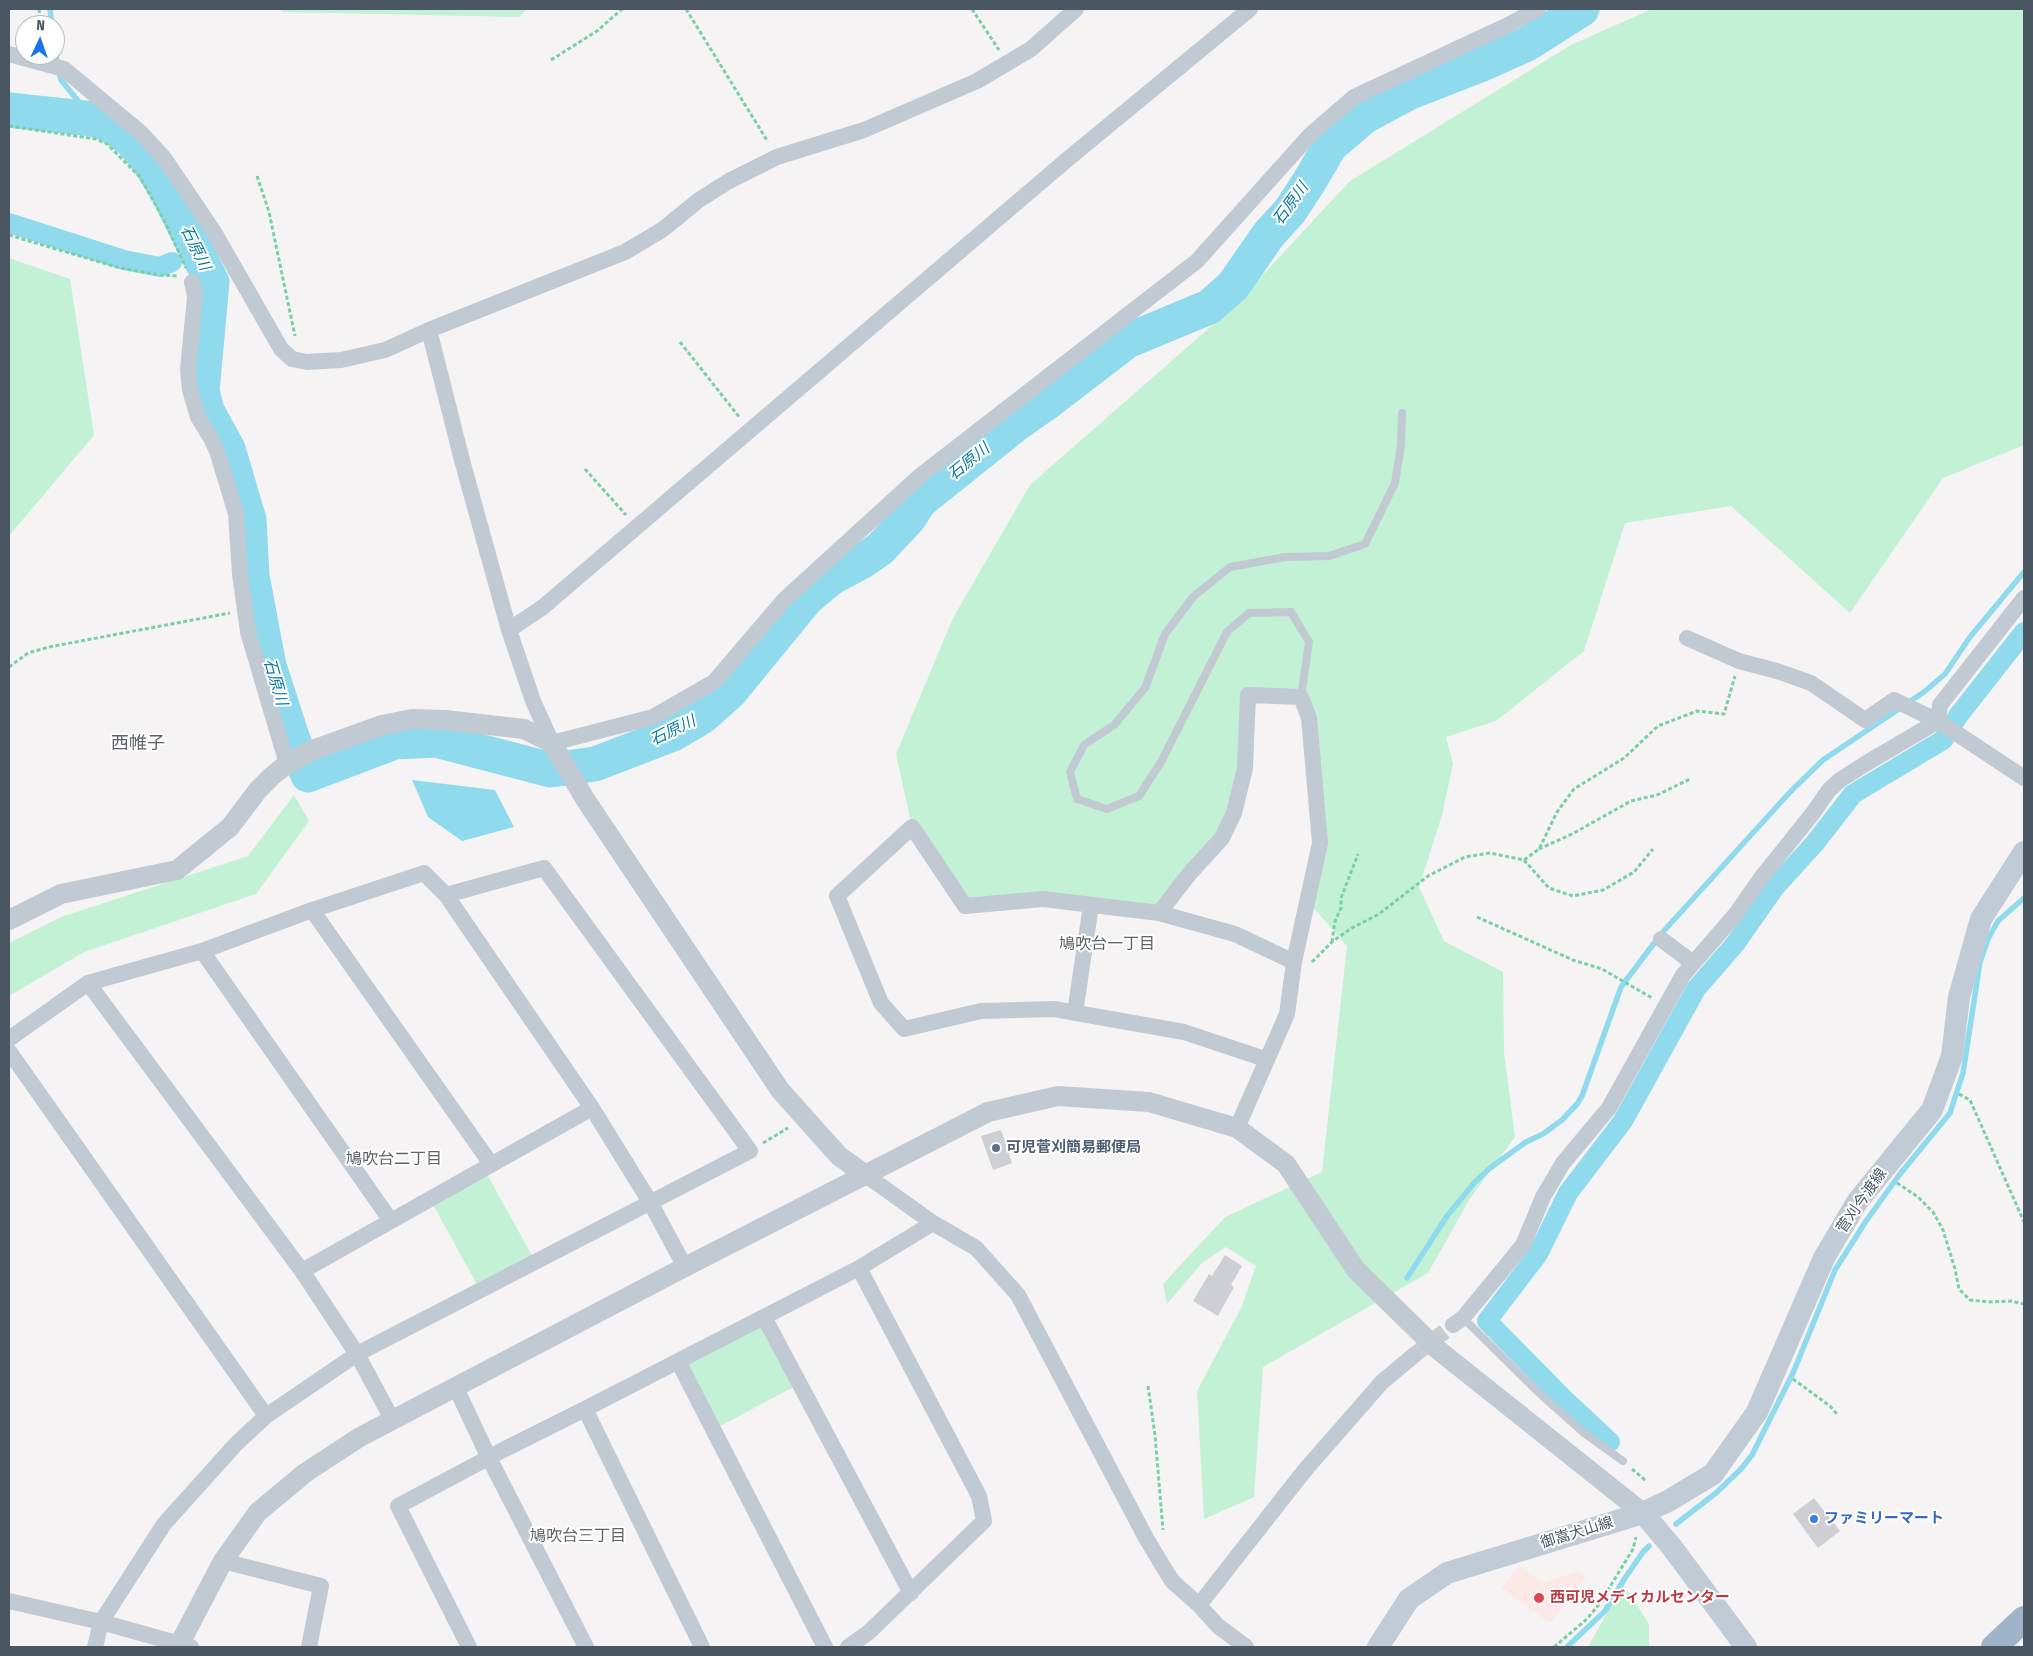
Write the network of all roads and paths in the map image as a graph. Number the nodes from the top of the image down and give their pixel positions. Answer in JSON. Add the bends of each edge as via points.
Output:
{"nodes":[{"id":1,"x":622,"y":9,"type":"edge"},
{"id":2,"x":686,"y":9,"type":"edge"},
{"id":3,"x":972,"y":9,"type":"edge"},
{"id":4,"x":1076,"y":9,"type":"edge"},
{"id":5,"x":1250,"y":9,"type":"edge"},
{"id":6,"x":1538,"y":9,"type":"edge"},
{"id":7,"x":9,"y":54,"type":"edge"},
{"id":8,"x":551,"y":60,"type":"dead end"},
{"id":9,"x":1008,"y":62,"type":"junction"},
{"id":10,"x":9,"y":126,"type":"edge"},
{"id":11,"x":777,"y":157,"type":"junction"},
{"id":12,"x":257,"y":176,"type":"dead end"},
{"id":13,"x":9,"y":235,"type":"edge"},
{"id":14,"x":192,"y":282,"type":"junction"},
{"id":15,"x":429,"y":330,"type":"junction"},
{"id":16,"x":680,"y":342,"type":"dead end"},
{"id":17,"x":298,"y":360,"type":"junction"},
{"id":18,"x":1402,"y":413,"type":"dead end"},
{"id":19,"x":751,"y":429,"type":"junction"},
{"id":20,"x":585,"y":469,"type":"dead end"},
{"id":21,"x":638,"y":526,"type":"junction"},
{"id":22,"x":2024,"y":598,"type":"edge"},
{"id":23,"x":246,"y":610,"type":"junction"},
{"id":24,"x":509,"y":630,"type":"junction"},
{"id":25,"x":1687,"y":638,"type":"dead end"},
{"id":26,"x":1739,"y":661,"type":"junction"},
{"id":27,"x":9,"y":667,"type":"edge"},
{"id":28,"x":1301,"y":697,"type":"junction"},
{"id":29,"x":1938,"y":721,"type":"junction"},
{"id":30,"x":552,"y":743,"type":"junction"},
{"id":31,"x":286,"y":764,"type":"junction"},
{"id":32,"x":2024,"y":778,"type":"edge"},
{"id":33,"x":1690,"y":779,"type":"dead end"},
{"id":34,"x":1539,"y":849,"type":"junction"},
{"id":35,"x":1653,"y":849,"type":"dead end"},
{"id":36,"x":2024,"y":852,"type":"edge"},
{"id":37,"x":1358,"y":854,"type":"dead end"},
{"id":38,"x":1524,"y":860,"type":"junction"},
{"id":39,"x":446,"y":895,"type":"junction"},
{"id":40,"x":1091,"y":905,"type":"junction"},
{"id":41,"x":312,"y":910,"type":"junction"},
{"id":42,"x":1159,"y":913,"type":"junction"},
{"id":43,"x":1476,"y":917,"type":"dead end"},
{"id":44,"x":9,"y":920,"type":"edge"},
{"id":45,"x":1661,"y":939,"type":"dead end"},
{"id":46,"x":1332,"y":942,"type":"junction"},
{"id":47,"x":202,"y":951,"type":"junction"},
{"id":48,"x":1294,"y":962,"type":"junction"},
{"id":49,"x":1693,"y":963,"type":"junction"},
{"id":50,"x":88,"y":983,"type":"junction"},
{"id":51,"x":1633,"y":987,"type":"dead end"},
{"id":52,"x":1075,"y":1013,"type":"junction"},
{"id":53,"x":9,"y":1038,"type":"edge"},
{"id":54,"x":9,"y":1051,"type":"edge"},
{"id":55,"x":1266,"y":1059,"type":"junction"},
{"id":56,"x":1965,"y":1096,"type":"dead end"},
{"id":57,"x":592,"y":1108,"type":"junction"},
{"id":58,"x":803,"y":1118,"type":"junction"},
{"id":59,"x":1237,"y":1128,"type":"junction"},
{"id":60,"x":750,"y":1152,"type":"junction"},
{"id":61,"x":491,"y":1164,"type":"junction"},
{"id":62,"x":867,"y":1176,"type":"junction"},
{"id":63,"x":1905,"y":1189,"type":"dead end"},
{"id":64,"x":650,"y":1202,"type":"junction"},
{"id":65,"x":391,"y":1221,"type":"junction"},
{"id":66,"x":2024,"y":1222,"type":"edge"},
{"id":67,"x":933,"y":1223,"type":"junction"},
{"id":68,"x":685,"y":1267,"type":"junction"},
{"id":69,"x":859,"y":1268,"type":"junction"},
{"id":70,"x":302,"y":1271,"type":"junction"},
{"id":71,"x":2024,"y":1304,"type":"edge"},
{"id":72,"x":764,"y":1318,"type":"junction"},
{"id":73,"x":1458,"y":1321,"type":"joint"},
{"id":74,"x":357,"y":1354,"type":"junction"},
{"id":75,"x":1413,"y":1356,"type":"tunnel mouth"},
{"id":76,"x":678,"y":1361,"type":"junction"},
{"id":77,"x":1802,"y":1385,"type":"dead end"},
{"id":78,"x":1148,"y":1386,"type":"dead end"},
{"id":79,"x":456,"y":1388,"type":"junction"},
{"id":80,"x":585,"y":1409,"type":"junction"},
{"id":81,"x":1837,"y":1414,"type":"dead end"},
{"id":82,"x":266,"y":1416,"type":"junction"},
{"id":83,"x":392,"y":1419,"type":"junction"},
{"id":84,"x":489,"y":1458,"type":"junction"},
{"id":85,"x":1623,"y":1461,"type":"dead end"},
{"id":86,"x":1643,"y":1513,"type":"junction"},
{"id":87,"x":1164,"y":1534,"type":"dead end"},
{"id":88,"x":223,"y":1561,"type":"junction"},
{"id":89,"x":911,"y":1593,"type":"junction"},
{"id":90,"x":9,"y":1601,"type":"edge"},
{"id":91,"x":1199,"y":1605,"type":"junction"},
{"id":92,"x":2024,"y":1619,"type":"edge"},
{"id":93,"x":101,"y":1622,"type":"junction"},
{"id":94,"x":183,"y":1646,"type":"edge"},
{"id":95,"x":95,"y":1647,"type":"edge"},
{"id":96,"x":309,"y":1647,"type":"edge"},
{"id":97,"x":469,"y":1647,"type":"edge"},
{"id":98,"x":586,"y":1647,"type":"edge"},
{"id":99,"x":702,"y":1647,"type":"edge"},
{"id":100,"x":825,"y":1647,"type":"edge"},
{"id":101,"x":848,"y":1647,"type":"edge"},
{"id":102,"x":1246,"y":1647,"type":"edge"},
{"id":103,"x":1378,"y":1647,"type":"edge"},
{"id":104,"x":1554,"y":1647,"type":"edge"},
{"id":105,"x":1746,"y":1647,"type":"edge"},
{"id":106,"x":1994,"y":1647,"type":"edge"}],
"edges":[{"from":1,"to":8,"type":"path","via":[[597,31]]},
{"from":2,"to":11,"type":"path"},
{"from":3,"to":9,"type":"path"},
{"from":4,"to":9,"type":"street","via":[[1030,49]]},
{"from":5,"to":19,"type":"street","via":[[1069,158]]},
{"from":6,"to":30,"type":"street","via":[[1354,97],[1310,135],[1197,261],[921,474],[784,600],[714,682],[653,716]]},
{"from":7,"to":17,"type":"street","via":[[57,67],[141,133],[164,158],[214,232],[280,349]]},
{"from":9,"to":11,"type":"street","via":[[977,81],[864,130]]},
{"from":10,"to":14,"type":"path","via":[[107,144],[140,177]]},
{"from":11,"to":15,"type":"street","via":[[729,181],[662,230],[624,252]]},
{"from":12,"to":17,"type":"path","via":[[269,212]]},
{"from":13,"to":14,"type":"path","via":[[120,268],[177,276]]},
{"from":14,"to":23,"type":"street","via":[[195,296],[188,370],[190,390],[198,417],[217,451],[236,514]]},
{"from":15,"to":17,"type":"street","via":[[385,350],[341,360]]},
{"from":15,"to":24,"type":"street"},
{"from":16,"to":19,"type":"path"},
{"from":18,"to":28,"type":"lane","via":[[1395,483],[1365,544],[1329,556],[1285,558],[1230,567],[1193,597],[1165,634],[1145,688],[1114,725],[1084,746],[1070,772],[1077,799],[1107,809],[1139,796],[1161,762],[1227,632],[1248,613],[1291,612],[1309,642]]},
{"from":19,"to":21,"type":"street"},
{"from":20,"to":21,"type":"path"},
{"from":21,"to":24,"type":"street","via":[[543,606]]},
{"from":22,"to":29,"type":"street","via":[[1940,705]]},
{"from":23,"to":27,"type":"path","via":[[48,647],[28,653]]},
{"from":23,"to":31,"type":"street","via":[[252,646]]},
{"from":24,"to":30,"type":"street","via":[[533,701]]},
{"from":25,"to":26,"type":"street"},
{"from":26,"to":29,"type":"street","via":[[1811,683],[1865,720],[1894,700]]},
{"from":26,"to":34,"type":"path","via":[[1724,714],[1697,711],[1658,726],[1624,758],[1574,789],[1557,812]]},
{"from":28,"to":42,"type":"street","via":[[1248,695],[1245,768],[1234,813],[1222,838]]},
{"from":28,"to":48,"type":"street","via":[[1309,718],[1320,842]]},
{"from":29,"to":32,"type":"street"},
{"from":29,"to":49,"type":"street","via":[[1856,769],[1829,790],[1735,915]]},
{"from":30,"to":31,"type":"street","via":[[524,729],[412,719],[382,725],[310,751]]},
{"from":30,"to":58,"type":"street","via":[[585,799],[780,1090]]},
{"from":31,"to":44,"type":"street","via":[[258,790],[230,827],[177,870],[61,894]]},
{"from":33,"to":34,"type":"path","via":[[1657,795],[1631,801]]},
{"from":34,"to":38,"type":"path"},
{"from":35,"to":38,"type":"path","via":[[1634,872],[1603,890],[1573,896],[1549,888]]},
{"from":36,"to":86,"type":"main road","name":"菅刈今渡線","via":[[1981,919],[1959,997],[1952,1056],[1932,1110],[1858,1202],[1824,1258],[1757,1412],[1713,1474]]},
{"from":37,"to":46,"type":"path","via":[[1342,898]]},
{"from":38,"to":46,"type":"path","via":[[1490,853],[1465,857],[1428,876],[1379,914]]},
{"from":39,"to":41,"type":"street","via":[[424,873]]},
{"from":39,"to":57,"type":"street"},
{"from":39,"to":60,"type":"street","via":[[544,868]]},
{"from":40,"to":42,"type":"street"},
{"from":40,"to":52,"type":"street"},
{"from":40,"to":52,"type":"street","via":[[1043,899],[965,906],[912,827],[837,896],[881,1003],[904,1030],[981,1011],[1054,1009]]},
{"from":41,"to":47,"type":"street"},
{"from":41,"to":61,"type":"street"},
{"from":42,"to":48,"type":"street","via":[[1235,934]]},
{"from":43,"to":51,"type":"path","via":[[1573,960],[1602,968]]},
{"from":45,"to":49,"type":"street"},
{"from":46,"to":48,"type":"path","via":[[1310,964]]},
{"from":47,"to":50,"type":"street"},
{"from":47,"to":65,"type":"street"},
{"from":48,"to":55,"type":"street","via":[[1287,1014]]},
{"from":49,"to":73,"type":"street","via":[[1683,975],[1609,1108],[1563,1163],[1543,1197],[1523,1245]]},
{"from":50,"to":53,"type":"street"},
{"from":50,"to":70,"type":"street"},
{"from":52,"to":55,"type":"street","via":[[1184,1032]]},
{"from":54,"to":82,"type":"street"},
{"from":55,"to":59,"type":"street"},
{"from":56,"to":66,"type":"path","via":[[1970,1100]]},
{"from":57,"to":61,"type":"street"},
{"from":57,"to":64,"type":"street"},
{"from":58,"to":60,"type":"path"},
{"from":58,"to":62,"type":"street","via":[[839,1156]]},
{"from":59,"to":62,"type":"street","via":[[1149,1102],[1058,1096],[988,1112]]},
{"from":59,"to":86,"type":"street","via":[[1286,1164],[1356,1270],[1437,1349]]},
{"from":60,"to":64,"type":"street"},
{"from":61,"to":65,"type":"street"},
{"from":62,"to":67,"type":"street"},
{"from":62,"to":68,"type":"street"},
{"from":63,"to":71,"type":"path","via":[[1933,1212],[1943,1230],[1959,1289],[1970,1300]]},
{"from":64,"to":68,"type":"street"},
{"from":64,"to":74,"type":"street"},
{"from":65,"to":70,"type":"street"},
{"from":67,"to":69,"type":"street"},
{"from":67,"to":91,"type":"street","via":[[976,1248],[1018,1295],[1146,1538],[1173,1582]]},
{"from":68,"to":79,"type":"street"},
{"from":69,"to":72,"type":"street"},
{"from":69,"to":89,"type":"street","via":[[978,1496],[984,1521]]},
{"from":70,"to":74,"type":"street"},
{"from":72,"to":76,"type":"street"},
{"from":72,"to":89,"type":"street"},
{"from":73,"to":85,"type":"lane","via":[[1584,1433]]},
{"from":74,"to":82,"type":"street"},
{"from":74,"to":83,"type":"street"},
{"from":75,"to":91,"type":"street","via":[[1382,1382],[1305,1470]]},
{"from":76,"to":80,"type":"street"},
{"from":76,"to":100,"type":"street"},
{"from":77,"to":81,"type":"path"},
{"from":78,"to":87,"type":"path"},
{"from":79,"to":83,"type":"street"},
{"from":79,"to":84,"type":"street"},
{"from":80,"to":84,"type":"street"},
{"from":80,"to":99,"type":"street"},
{"from":82,"to":93,"type":"street","via":[[236,1444],[164,1524]]},
{"from":83,"to":88,"type":"street","via":[[305,1473],[258,1512]]},
{"from":84,"to":97,"type":"street","via":[[398,1506]]},
{"from":84,"to":98,"type":"street"},
{"from":86,"to":103,"type":"main road","name":"御嵩犬山線","via":[[1447,1574],[1409,1599]]},
{"from":86,"to":104,"type":"path","via":[[1633,1549],[1600,1603],[1587,1619]]},
{"from":86,"to":105,"type":"main road","via":[[1672,1546]]},
{"from":88,"to":94,"type":"street"},
{"from":88,"to":96,"type":"street","via":[[321,1586]]},
{"from":89,"to":101,"type":"street"},
{"from":90,"to":93,"type":"street"},
{"from":91,"to":102,"type":"street","via":[[1218,1626]]},
{"from":92,"to":106,"type":"highway"},
{"from":93,"to":94,"type":"street"},
{"from":93,"to":95,"type":"street"}]}
